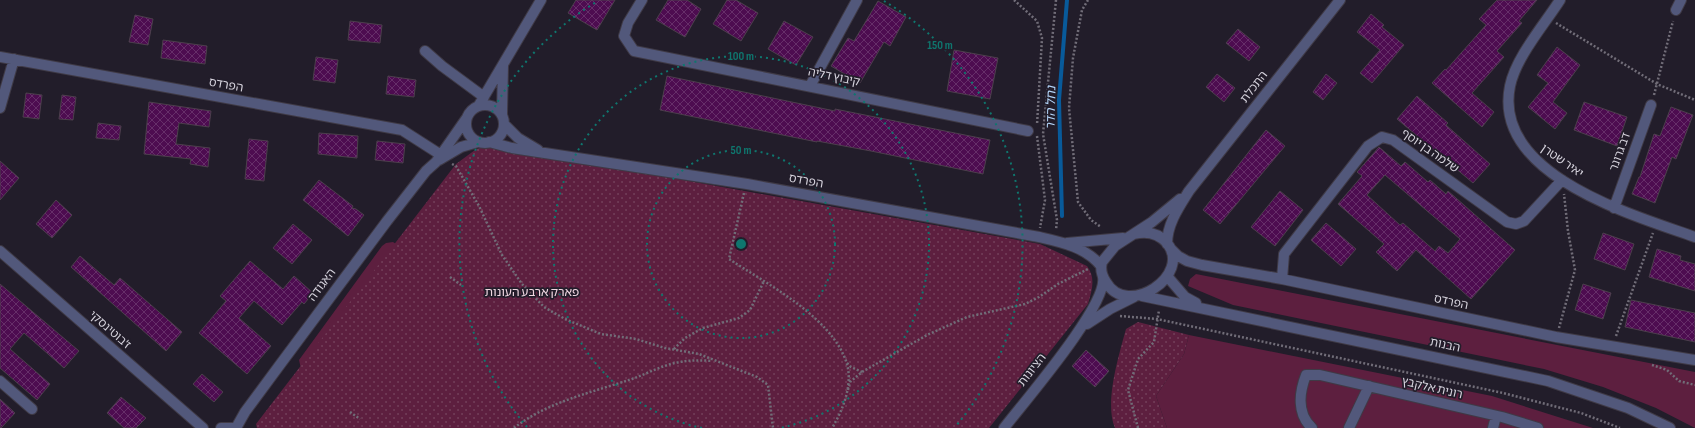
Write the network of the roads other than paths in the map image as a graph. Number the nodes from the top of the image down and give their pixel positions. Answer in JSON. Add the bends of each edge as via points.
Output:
{"nodes":[{"id":1,"x":541,"y":0,"type":"edge"},
{"id":2,"x":642,"y":0,"type":"edge"},
{"id":3,"x":857,"y":0,"type":"edge"},
{"id":4,"x":1340,"y":0,"type":"edge"},
{"id":5,"x":1560,"y":0,"type":"edge"},
{"id":6,"x":1681,"y":0,"type":"edge"},
{"id":7,"x":1676,"y":10,"type":"road end"},
{"id":8,"x":425,"y":51,"type":"dead end"},
{"id":9,"x":0,"y":57,"type":"edge"},
{"id":10,"x":14,"y":60,"type":"junction"},
{"id":11,"x":503,"y":65,"type":"junction"},
{"id":12,"x":810,"y":86,"type":"junction"},
{"id":13,"x":481,"y":101,"type":"junction"},
{"id":14,"x":1651,"y":105,"type":"road end"},
{"id":15,"x":0,"y":108,"type":"edge"},
{"id":16,"x":466,"y":119,"type":"junction"},
{"id":17,"x":503,"y":119,"type":"junction"},
{"id":18,"x":1028,"y":131,"type":"dead end"},
{"id":19,"x":478,"y":142,"type":"junction"},
{"id":20,"x":490,"y":142,"type":"junction"},
{"id":21,"x":542,"y":152,"type":"junction"},
{"id":22,"x":440,"y":158,"type":"junction"},
{"id":23,"x":1562,"y":180,"type":"junction"},
{"id":24,"x":1189,"y":191,"type":"junction"},
{"id":25,"x":1614,"y":208,"type":"junction"},
{"id":26,"x":1131,"y":236,"type":"junction"},
{"id":27,"x":1695,"y":237,"type":"edge"},
{"id":28,"x":1065,"y":243,"type":"junction"},
{"id":29,"x":1169,"y":246,"type":"junction"},
{"id":30,"x":0,"y":251,"type":"edge"},
{"id":31,"x":1100,"y":265,"type":"junction"},
{"id":32,"x":1202,"y":266,"type":"junction"},
{"id":33,"x":1169,"y":274,"type":"junction"},
{"id":34,"x":1103,"y":277,"type":"junction"},
{"id":35,"x":1282,"y":279,"type":"junction"},
{"id":36,"x":1139,"y":296,"type":"junction"},
{"id":37,"x":1208,"y":309,"type":"junction"},
{"id":38,"x":1081,"y":328,"type":"junction"},
{"id":39,"x":1695,"y":360,"type":"edge"},
{"id":40,"x":0,"y":381,"type":"edge"},
{"id":41,"x":1368,"y":386,"type":"junction"},
{"id":42,"x":32,"y":409,"type":"dead end"},
{"id":43,"x":1496,"y":416,"type":"junction"},
{"id":44,"x":203,"y":428,"type":"edge"},
{"id":45,"x":221,"y":428,"type":"edge"},
{"id":46,"x":235,"y":428,"type":"edge"},
{"id":47,"x":1004,"y":428,"type":"edge"},
{"id":48,"x":1312,"y":428,"type":"edge"},
{"id":49,"x":1349,"y":428,"type":"edge"},
{"id":50,"x":1493,"y":428,"type":"edge"},
{"id":51,"x":1538,"y":428,"type":"edge"},
{"id":52,"x":1670,"y":428,"type":"edge"}],
"edges":[{"from":1,"to":11,"type":"street"},
{"from":2,"to":12,"type":"street","name":"קיבוץ דליה","via":[[628,23],[624,36],[634,51]]},
{"from":3,"to":12,"type":"street"},
{"from":4,"to":24,"type":"street","name":"התכלת"},
{"from":5,"to":23,"type":"street","name":"יאיר שטרן","via":[[1518,65],[1510,86],[1509,107],[1513,128],[1524,148]]},
{"from":6,"to":7,"type":"street"},
{"from":8,"to":13,"type":"street"},
{"from":9,"to":10,"type":"street","name":"הפרדס"},
{"from":10,"to":15,"type":"street"},
{"from":10,"to":22,"type":"street","name":"הפרדס","via":[[402,130]]},
{"from":11,"to":13,"type":"street"},
{"from":11,"to":17,"type":"street"},
{"from":12,"to":18,"type":"street","name":"קיבוץ דליה"},
{"from":13,"to":16,"type":"street"},
{"from":13,"to":17,"type":"street","via":[[492,106]]},
{"from":14,"to":25,"type":"street","name":"דב גרונר"},
{"from":16,"to":19,"type":"street","via":[[468,133]]},
{"from":16,"to":22,"type":"street","name":"האגודה"},
{"from":17,"to":20,"type":"street","via":[[501,134]]},
{"from":17,"to":21,"type":"street","name":"הפרדס","via":[[518,138]]},
{"from":19,"to":20,"type":"street"},
{"from":19,"to":22,"type":"street","name":"האגודה"},
{"from":20,"to":21,"type":"street","name":"הפרדס"},
{"from":21,"to":28,"type":"street","name":"הפרדס","via":[[746,184]]},
{"from":22,"to":46,"type":"street","name":"האגודה","via":[[426,171],[353,265]]},
{"from":23,"to":25,"type":"street","name":"יאיר שטרן"},
{"from":23,"to":35,"type":"street","name":"שלמה בן יוסף","via":[[1524,221],[1516,224],[1507,222],[1393,140],[1382,137],[1368,146],[1284,254]]},
{"from":24,"to":26,"type":"street","name":"התכלת"},
{"from":24,"to":29,"type":"street","name":"התכלת","via":[[1176,210],[1168,232]]},
{"from":25,"to":27,"type":"street","name":"יאיר שטרן"},
{"from":26,"to":28,"type":"street","name":"הפרדס","via":[[1106,241]]},
{"from":26,"to":29,"type":"street","via":[[1152,233]]},
{"from":26,"to":31,"type":"street","via":[[1110,251]]},
{"from":28,"to":31,"type":"street","name":"הפרדס","via":[[1090,255]]},
{"from":29,"to":32,"type":"street","name":"הפרדס","via":[[1178,256]]},
{"from":29,"to":33,"type":"street","via":[[1173,261]]},
{"from":30,"to":44,"type":"street","name":"ז'בוטינסקי"},
{"from":31,"to":34,"type":"street"},
{"from":32,"to":33,"type":"street","name":"הפרדס","via":[[1184,267]]},
{"from":32,"to":35,"type":"street","name":"הפרדס"},
{"from":33,"to":36,"type":"street"},
{"from":33,"to":37,"type":"street","name":"הבנות","via":[[1185,297]]},
{"from":34,"to":36,"type":"street","via":[[1118,294],[1128,297]]},
{"from":34,"to":38,"type":"street","name":"הציונות","via":[[1103,288],[1097,302]]},
{"from":35,"to":39,"type":"street","name":"הפרדס","via":[[1612,348]]},
{"from":36,"to":37,"type":"street","name":"הבנות"},
{"from":36,"to":38,"type":"street","name":"הציונות","via":[[1110,309]]},
{"from":37,"to":52,"type":"street","name":"הבנות","via":[[1548,381],[1628,408]]},
{"from":38,"to":47,"type":"street","name":"הציונות"},
{"from":40,"to":42,"type":"street"},
{"from":41,"to":43,"type":"street","name":"רונית אלקבץ"},
{"from":41,"to":48,"type":"street","name":"רונית אלקבץ","via":[[1320,374],[1306,375],[1301,387],[1300,405],[1304,420]]},
{"from":41,"to":49,"type":"street"},
{"from":43,"to":50,"type":"street"},
{"from":43,"to":51,"type":"street","name":"רונית אלקבץ"},
{"from":45,"to":46,"type":"street"}]}
